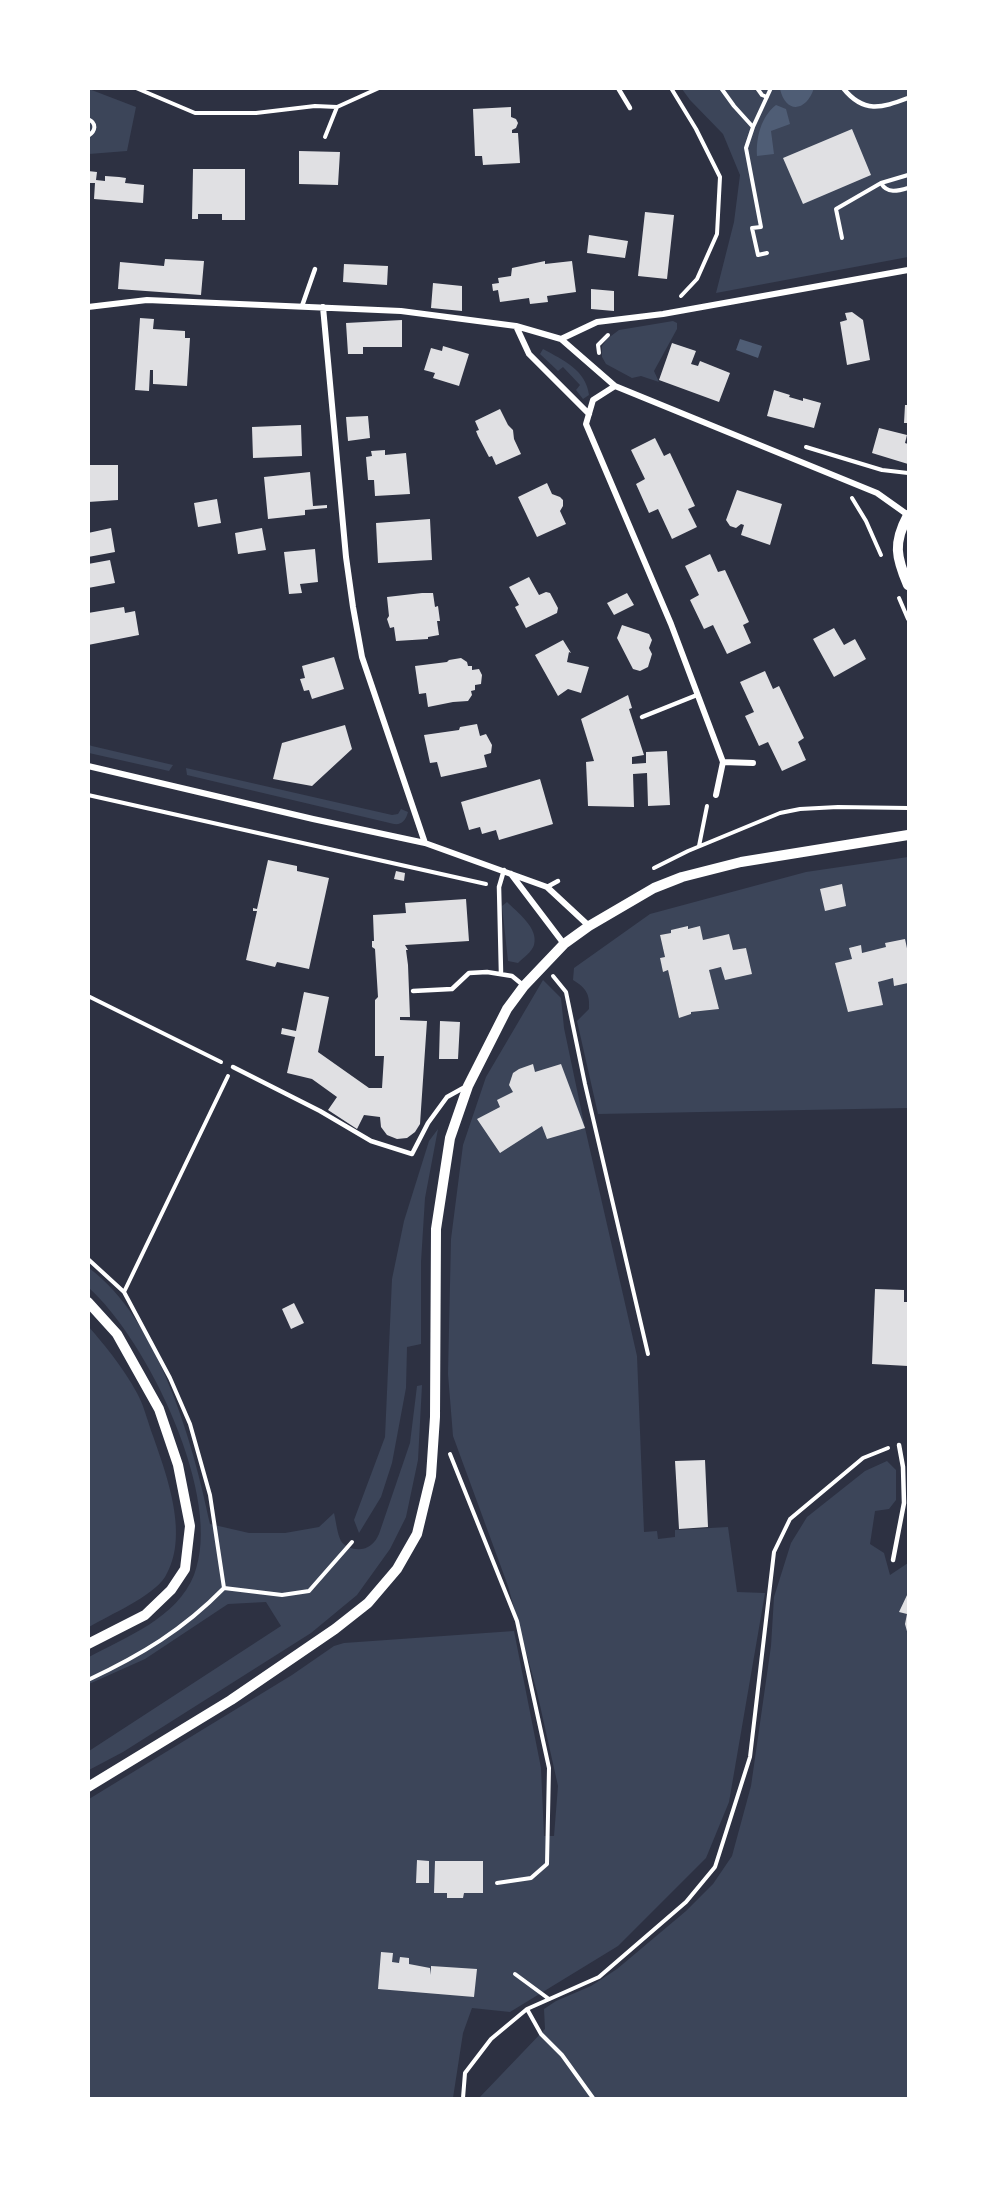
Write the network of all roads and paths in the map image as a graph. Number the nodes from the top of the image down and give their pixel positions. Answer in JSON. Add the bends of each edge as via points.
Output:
{"nodes":[{"id":1,"x":136,"y":88,"type":"edge"},
{"id":2,"x":379,"y":88,"type":"edge"},
{"id":3,"x":618,"y":88,"type":"edge"},
{"id":4,"x":671,"y":88,"type":"edge"},
{"id":5,"x":721,"y":88,"type":"edge"},
{"id":6,"x":757,"y":88,"type":"edge"},
{"id":7,"x":771,"y":88,"type":"edge"},
{"id":8,"x":843,"y":88,"type":"edge"},
{"id":9,"x":767,"y":97,"type":"junction"},
{"id":10,"x":909,"y":98,"type":"edge"},
{"id":11,"x":337,"y":107,"type":"junction"},
{"id":12,"x":630,"y":108,"type":"dead end"},
{"id":13,"x":88,"y":119,"type":"edge"},
{"id":14,"x":753,"y":127,"type":"junction"},
{"id":15,"x":88,"y":136,"type":"edge"},
{"id":16,"x":326,"y":137,"type":"dead end"},
{"id":17,"x":909,"y":175,"type":"edge"},
{"id":18,"x":881,"y":183,"type":"junction"},
{"id":19,"x":909,"y":188,"type":"edge"},
{"id":20,"x":842,"y":238,"type":"dead end"},
{"id":21,"x":767,"y":253,"type":"dead end"},
{"id":22,"x":315,"y":269,"type":"dead end"},
{"id":23,"x":909,"y":270,"type":"edge"},
{"id":24,"x":302,"y":306,"type":"junction"},
{"id":25,"x":88,"y":307,"type":"edge"},
{"id":26,"x":323,"y":307,"type":"junction"},
{"id":27,"x":663,"y":314,"type":"junction"},
{"id":28,"x":614,"y":320,"type":"junction"},
{"id":29,"x":516,"y":326,"type":"junction"},
{"id":30,"x":561,"y":339,"type":"junction"},
{"id":31,"x":599,"y":357,"type":"dead end"},
{"id":32,"x":615,"y":386,"type":"junction"},
{"id":33,"x":590,"y":414,"type":"junction"},
{"id":34,"x":798,"y":444,"type":"dead end"},
{"id":35,"x":909,"y":473,"type":"edge"},
{"id":36,"x":849,"y":494,"type":"dead end"},
{"id":37,"x":908,"y":515,"type":"edge"},
{"id":38,"x":882,"y":558,"type":"dead end"},
{"id":39,"x":909,"y":585,"type":"edge"},
{"id":40,"x":895,"y":588,"type":"dead end"},
{"id":41,"x":909,"y":619,"type":"edge"},
{"id":42,"x":697,"y":695,"type":"junction"},
{"id":43,"x":642,"y":717,"type":"dead end"},
{"id":44,"x":723,"y":762,"type":"junction"},
{"id":45,"x":753,"y":763,"type":"dead end"},
{"id":46,"x":88,"y":766,"type":"edge"},
{"id":47,"x":88,"y":795,"type":"edge"},
{"id":48,"x":716,"y":795,"type":"joint"},
{"id":49,"x":909,"y":808,"type":"edge"},
{"id":50,"x":909,"y":835,"type":"edge"},
{"id":51,"x":425,"y":843,"type":"junction"},
{"id":52,"x":699,"y":846,"type":"junction"},
{"id":53,"x":650,"y":871,"type":"dead end"},
{"id":54,"x":508,"y":872,"type":"junction"},
{"id":55,"x":558,"y":881,"type":"dead end"},
{"id":56,"x":499,"y":887,"type":"junction"},
{"id":57,"x":547,"y":887,"type":"junction"},
{"id":58,"x":589,"y":926,"type":"junction"},
{"id":59,"x":564,"y":944,"type":"junction"},
{"id":60,"x":544,"y":964,"type":"junction"},
{"id":61,"x":501,"y":973,"type":"junction"},
{"id":62,"x":524,"y":986,"type":"junction"},
{"id":63,"x":412,"y":991,"type":"dead end"},
{"id":64,"x":88,"y":996,"type":"edge"},
{"id":65,"x":233,"y":1067,"type":"junction"},
{"id":66,"x":468,"y":1086,"type":"junction"},
{"id":67,"x":88,"y":1259,"type":"edge"},
{"id":68,"x":124,"y":1292,"type":"junction"},
{"id":69,"x":88,"y":1302,"type":"edge"},
{"id":70,"x":648,"y":1354,"type":"dead end"},
{"id":71,"x":898,"y":1444,"type":"joint"},
{"id":72,"x":449,"y":1452,"type":"dead end"},
{"id":73,"x":352,"y":1542,"type":"dead end"},
{"id":74,"x":893,"y":1560,"type":"dead end"},
{"id":75,"x":224,"y":1588,"type":"junction"},
{"id":76,"x":88,"y":1644,"type":"edge"},
{"id":77,"x":88,"y":1680,"type":"edge"},
{"id":78,"x":88,"y":1787,"type":"edge"},
{"id":79,"x":497,"y":1883,"type":"dead end"},
{"id":80,"x":515,"y":1974,"type":"dead end"},
{"id":81,"x":549,"y":1999,"type":"junction"},
{"id":82,"x":527,"y":2009,"type":"junction"},
{"id":83,"x":463,"y":2098,"type":"edge"},
{"id":84,"x":592,"y":2098,"type":"edge"}],
"edges":[{"from":1,"to":11,"type":"path","via":[[195,113]]},
{"from":2,"to":11,"type":"path"},
{"from":3,"to":12,"type":"lane"},
{"from":4,"to":27,"type":"path","via":[[720,177],[717,234],[697,279]]},
{"from":5,"to":14,"type":"path"},
{"from":6,"to":9,"type":"path"},
{"from":7,"to":9,"type":"path"},
{"from":8,"to":10,"type":"lane","via":[[853,98],[873,107],[882,108]]},
{"from":9,"to":14,"type":"path"},
{"from":11,"to":16,"type":"path"},
{"from":13,"to":15,"type":"path","via":[[95,126]]},
{"from":14,"to":21,"type":"path","via":[[746,148],[760,226],[753,228],[758,255]]},
{"from":17,"to":18,"type":"path"},
{"from":18,"to":19,"type":"path","via":[[888,190]]},
{"from":18,"to":20,"type":"path","via":[[836,209]]},
{"from":22,"to":24,"type":"lane"},
{"from":23,"to":27,"type":"street"},
{"from":24,"to":25,"type":"street","via":[[147,300]]},
{"from":24,"to":26,"type":"street"},
{"from":26,"to":29,"type":"street","via":[[401,311]]},
{"from":26,"to":51,"type":"street","via":[[346,557],[362,657]]},
{"from":27,"to":28,"type":"street"},
{"from":28,"to":30,"type":"street","via":[[597,322]]},
{"from":28,"to":31,"type":"path","via":[[608,336],[598,345]]},
{"from":29,"to":30,"type":"street"},
{"from":29,"to":33,"type":"street","via":[[529,354]]},
{"from":30,"to":32,"type":"street"},
{"from":32,"to":33,"type":"street","via":[[593,400]]},
{"from":32,"to":37,"type":"street","via":[[877,492]]},
{"from":33,"to":42,"type":"street","via":[[586,424]]},
{"from":34,"to":35,"type":"path","via":[[882,470]]},
{"from":36,"to":38,"type":"path"},
{"from":37,"to":39,"type":"street","via":[[899,531],[898,561]]},
{"from":40,"to":41,"type":"path"},
{"from":42,"to":43,"type":"lane"},
{"from":42,"to":44,"type":"street"},
{"from":44,"to":45,"type":"street"},
{"from":44,"to":48,"type":"street"},
{"from":46,"to":51,"type":"street"},
{"from":47,"to":56,"type":"path"},
{"from":48,"to":52,"type":"path","via":[[708,801]]},
{"from":49,"to":52,"type":"path","via":[[800,809],[780,813]]},
{"from":50,"to":58,"type":"street","via":[[741,862],[682,877],[654,888]]},
{"from":51,"to":54,"type":"street"},
{"from":52,"to":53,"type":"path"},
{"from":54,"to":56,"type":"lane"},
{"from":54,"to":57,"type":"street"},
{"from":54,"to":59,"type":"street"},
{"from":55,"to":57,"type":"lane"},
{"from":56,"to":61,"type":"lane"},
{"from":57,"to":58,"type":"street"},
{"from":58,"to":59,"type":"street"},
{"from":59,"to":60,"type":"street"},
{"from":60,"to":62,"type":"street"},
{"from":60,"to":70,"type":"path","via":[[566,992]]},
{"from":61,"to":62,"type":"lane"},
{"from":61,"to":63,"type":"lane","via":[[469,973],[452,989]]},
{"from":62,"to":66,"type":"street","via":[[507,1009]]},
{"from":64,"to":65,"type":"path"},
{"from":65,"to":66,"type":"lane","via":[[370,1141],[412,1154],[447,1097]]},
{"from":65,"to":68,"type":"path"},
{"from":66,"to":78,"type":"street","via":[[450,1138],[436,1230],[433,1453],[417,1534],[397,1569],[368,1603],[335,1629],[231,1700]]},
{"from":67,"to":68,"type":"path"},
{"from":68,"to":75,"type":"path","via":[[190,1424],[210,1494]]},
{"from":69,"to":76,"type":"street","via":[[117,1334],[159,1409],[178,1465],[190,1526],[185,1569],[171,1590],[145,1616]]},
{"from":71,"to":74,"type":"lane","via":[[904,1503]]},
{"from":71,"to":81,"type":"path","via":[[863,1458],[790,1519],[774,1552],[750,1757],[715,1867],[686,1902],[599,1977]]},
{"from":72,"to":79,"type":"path","via":[[517,1621],[549,1768],[547,1864],[531,1878]]},
{"from":73,"to":75,"type":"path","via":[[309,1591],[282,1595]]},
{"from":75,"to":77,"type":"path","via":[[202,1611],[160,1643]]},
{"from":80,"to":81,"type":"path"},
{"from":81,"to":82,"type":"path"},
{"from":82,"to":83,"type":"path","via":[[490,2039],[465,2073]]},
{"from":82,"to":84,"type":"path","via":[[541,2034],[562,2055]]}]}
